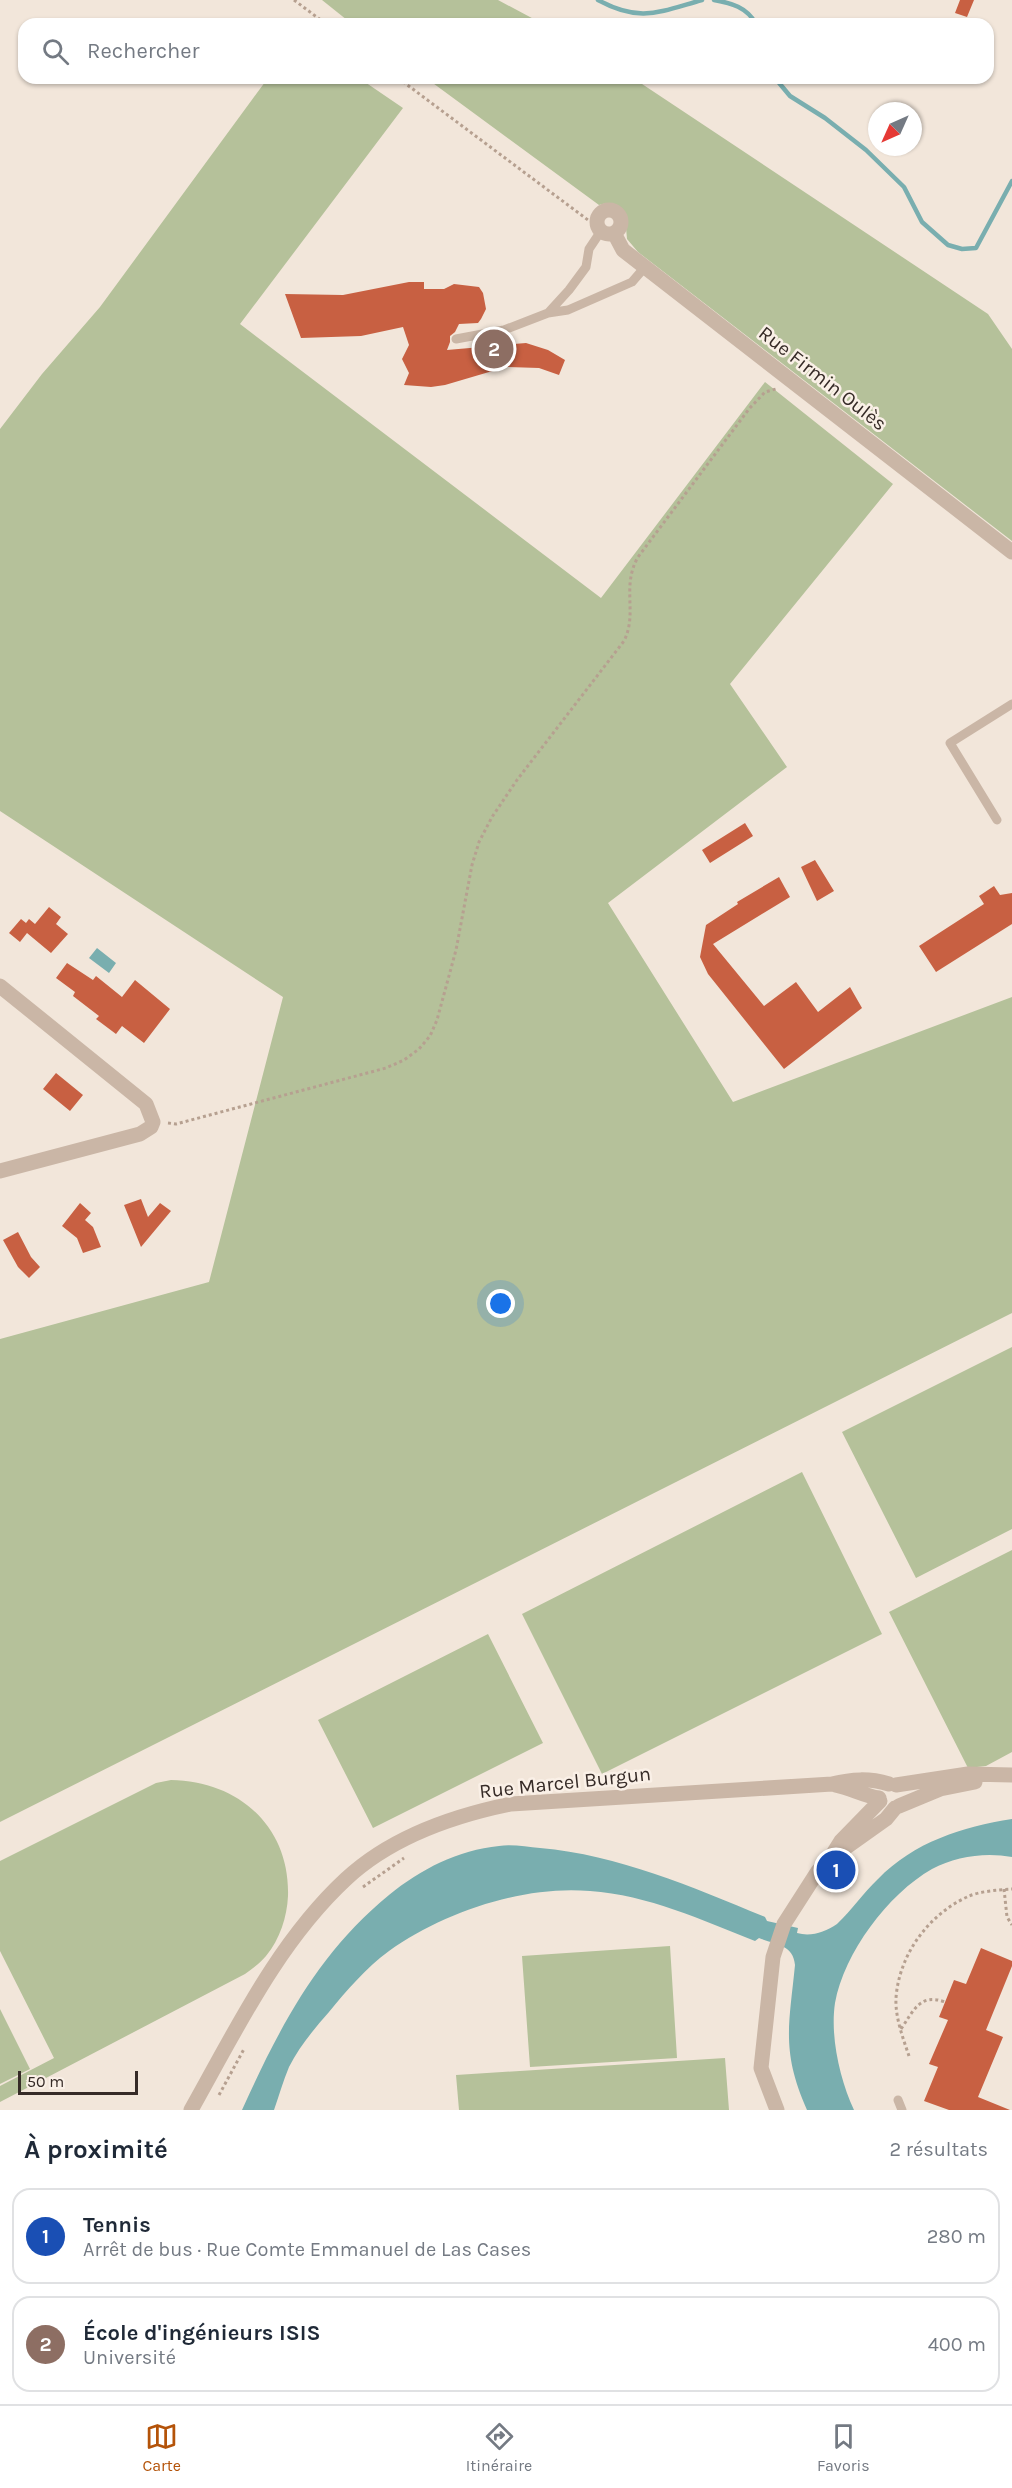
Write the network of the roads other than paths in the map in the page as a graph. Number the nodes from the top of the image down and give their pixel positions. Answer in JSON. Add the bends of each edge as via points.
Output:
{"nodes":[{"id":1,"x":604,"y":228,"type":"joint"},
{"id":2,"x":645,"y":267,"type":"junction"},
{"id":3,"x":548,"y":313,"type":"junction"},
{"id":4,"x":456,"y":339,"type":"dead end"},
{"id":5,"x":1012,"y":552,"type":"edge"},
{"id":6,"x":1012,"y":704,"type":"edge"},
{"id":7,"x":997,"y":820,"type":"dead end"},
{"id":8,"x":0,"y":986,"type":"edge"},
{"id":9,"x":0,"y":1171,"type":"edge"},
{"id":10,"x":1010,"y":1775,"type":"edge"},
{"id":11,"x":832,"y":1784,"type":"junction"},
{"id":12,"x":893,"y":1784,"type":"junction"},
{"id":13,"x":880,"y":1799,"type":"junction"},
{"id":14,"x":897,"y":1807,"type":"junction"},
{"id":15,"x":831,"y":1857,"type":"junction"},
{"id":16,"x":898,"y":2100,"type":"dead end"},
{"id":17,"x":191,"y":2110,"type":"edge"},
{"id":18,"x":777,"y":2110,"type":"edge"},
{"id":19,"x":902,"y":2110,"type":"edge"}],
"edges":[{"from":1,"to":2,"type":"street","name":"Rue Firmin Oulès"},
{"from":1,"to":3,"type":"lane","via":[[589,249],[582,274]]},
{"from":2,"to":3,"type":"lane","via":[[632,282],[568,310]]},
{"from":2,"to":5,"type":"street","name":"Rue Firmin Oulès"},
{"from":3,"to":4,"type":"lane","via":[[504,330]]},
{"from":6,"to":7,"type":"lane","via":[[950,743]]},
{"from":8,"to":9,"type":"street","via":[[146,1104],[153,1122],[140,1134]]},
{"from":10,"to":12,"type":"street","name":"Rue Marcel Burgun","via":[[968,1774]]},
{"from":10,"to":14,"type":"street","via":[[940,1789]]},
{"from":11,"to":12,"type":"street","name":"Rue Marcel Burgun","via":[[853,1779]]},
{"from":11,"to":13,"type":"street","name":"Rue Marcel Burgun"},
{"from":11,"to":17,"type":"street","name":"Rue Marcel Burgun","via":[[511,1804],[470,1812],[431,1827],[388,1849],[347,1878],[315,1912],[260,1989]]},
{"from":12,"to":13,"type":"street","via":[[882,1787]]},
{"from":12,"to":14,"type":"street","via":[[904,1793]]},
{"from":13,"to":14,"type":"street","via":[[888,1808]]},
{"from":13,"to":15,"type":"street"},
{"from":14,"to":15,"type":"street"},
{"from":15,"to":18,"type":"street","via":[[784,1924],[773,1957],[761,2068]]},
{"from":16,"to":19,"type":"lane"}]}
